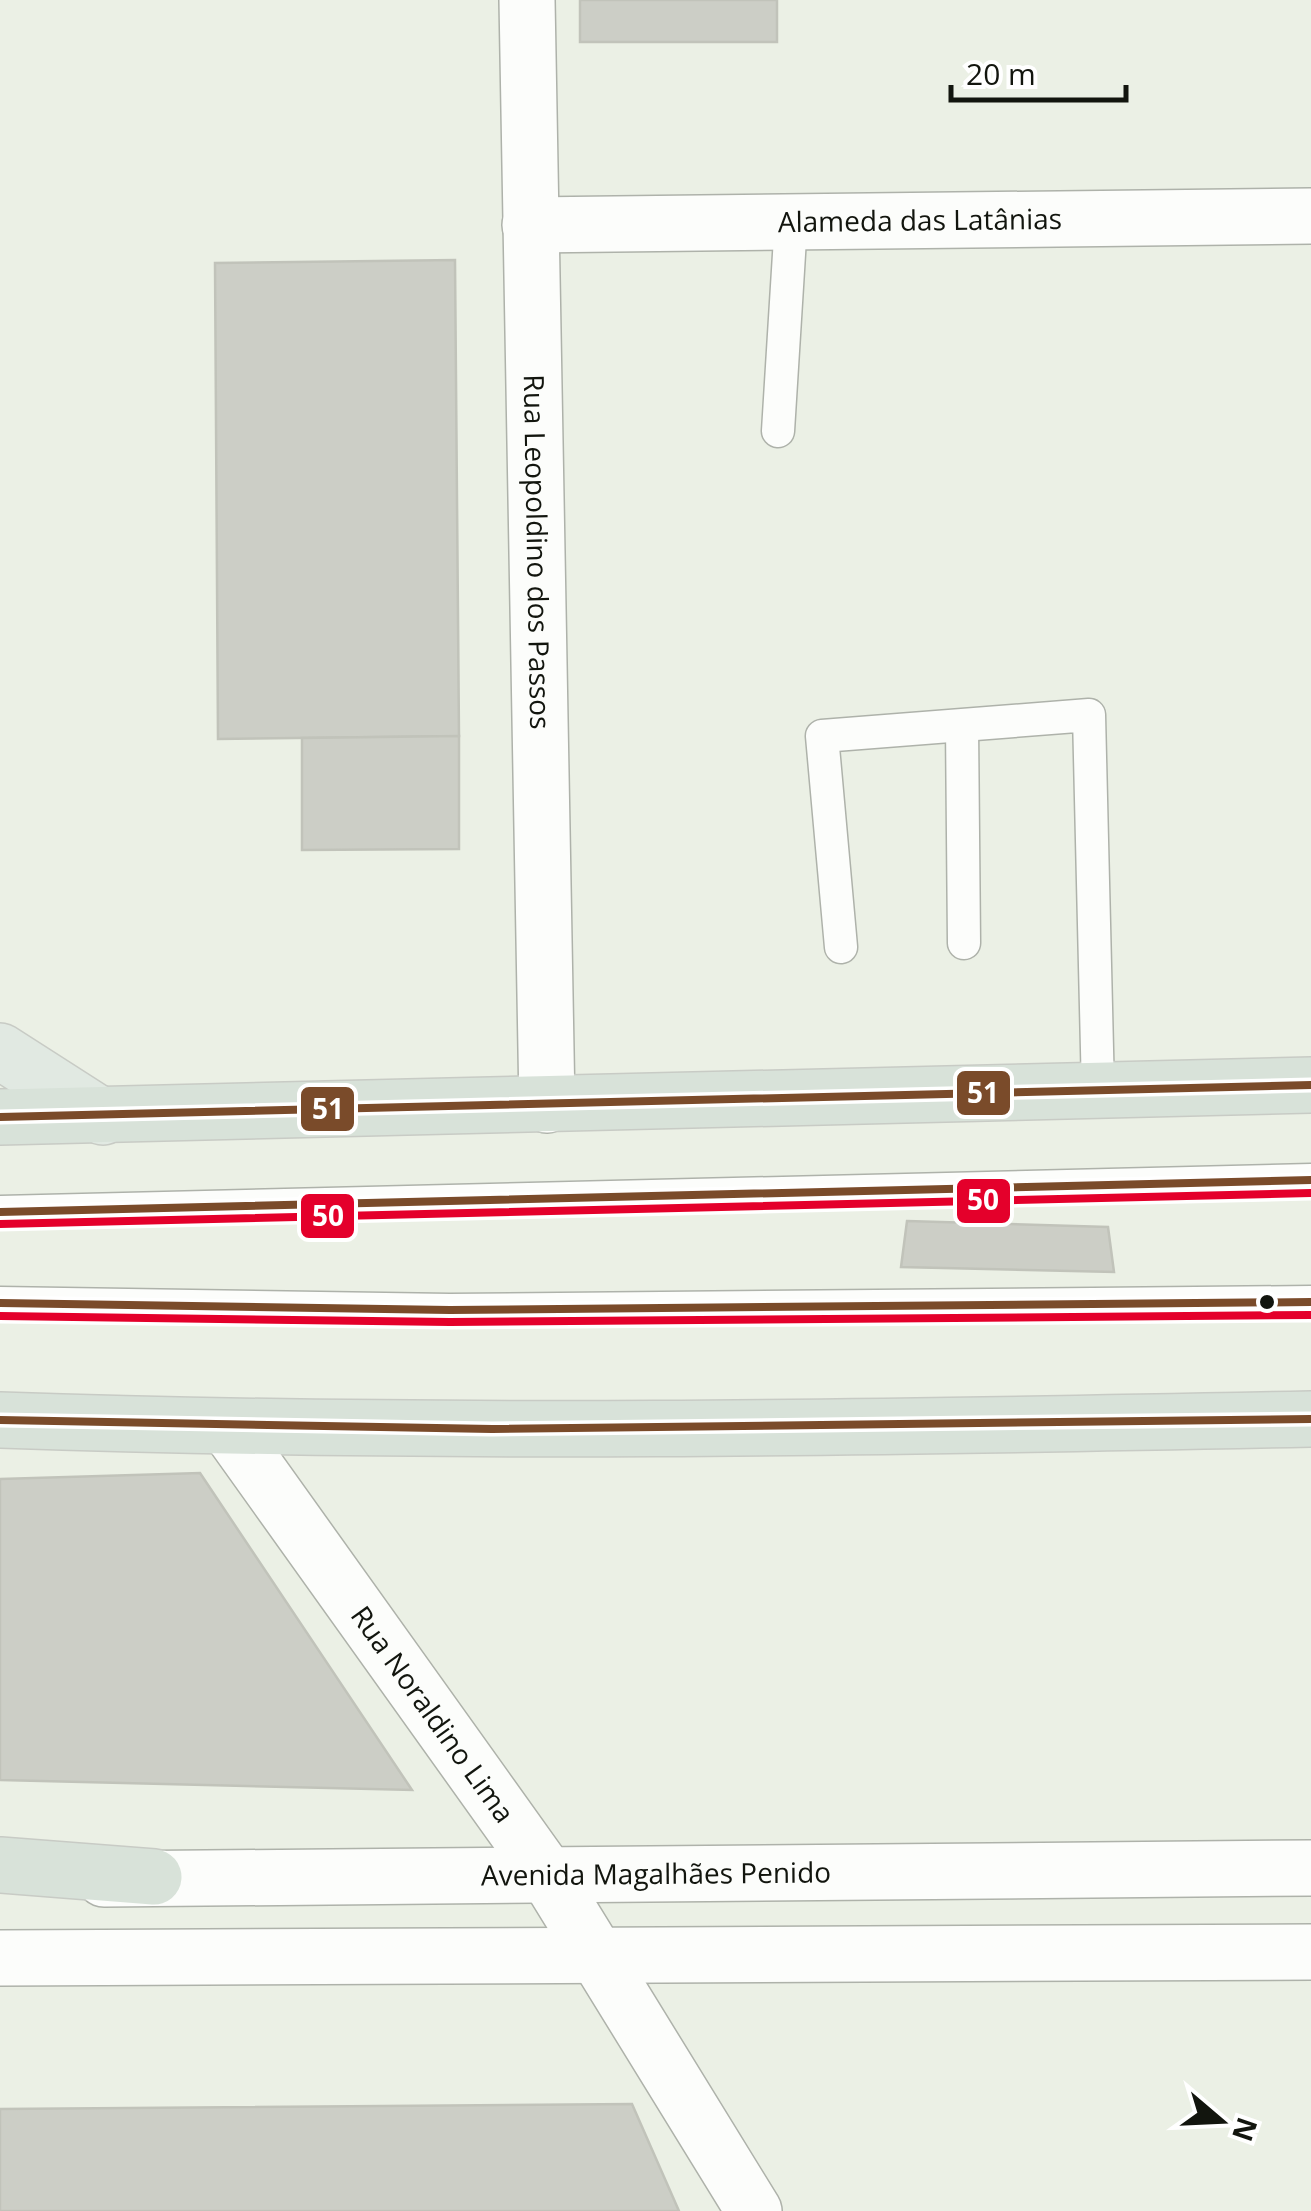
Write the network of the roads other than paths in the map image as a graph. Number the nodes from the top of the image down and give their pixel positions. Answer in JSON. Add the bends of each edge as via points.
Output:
{"nodes":[{"id":1,"x":527,"y":0,"type":"edge"},
{"id":2,"x":1311,"y":216,"type":"edge"},
{"id":3,"x":791,"y":222,"type":"junction"},
{"id":4,"x":530,"y":225,"type":"junction"},
{"id":5,"x":778,"y":431,"type":"dead end"},
{"id":6,"x":962,"y":726,"type":"junction"},
{"id":7,"x":964,"y":943,"type":"dead end"},
{"id":8,"x":841,"y":947,"type":"dead end"},
{"id":9,"x":0,"y":1051,"type":"edge"},
{"id":10,"x":1311,"y":1086,"type":"edge"},
{"id":11,"x":1098,"y":1091,"type":"junction"},
{"id":12,"x":547,"y":1105,"type":"junction"},
{"id":13,"x":0,"y":1117,"type":"edge"},
{"id":14,"x":103,"y":1117,"type":"junction"},
{"id":15,"x":1311,"y":1180,"type":"edge"},
{"id":16,"x":0,"y":1212,"type":"edge"},
{"id":17,"x":1311,"y":1302,"type":"edge"},
{"id":18,"x":0,"y":1303,"type":"edge"},
{"id":19,"x":1311,"y":1419,"type":"edge"},
{"id":20,"x":0,"y":1420,"type":"edge"},
{"id":21,"x":228,"y":1428,"type":"junction"},
{"id":22,"x":0,"y":1865,"type":"edge"},
{"id":23,"x":1311,"y":1868,"type":"edge"},
{"id":24,"x":546,"y":1873,"type":"junction"},
{"id":25,"x":154,"y":1877,"type":"junction"},
{"id":26,"x":0,"y":1884,"type":"edge"},
{"id":27,"x":1311,"y":1952,"type":"edge"},
{"id":28,"x":597,"y":1956,"type":"junction"},
{"id":29,"x":0,"y":1958,"type":"edge"},
{"id":30,"x":754,"y":2211,"type":"edge"}],
"edges":[{"from":1,"to":4,"type":"street","name":"Rua Leopoldino dos Passos"},
{"from":2,"to":3,"type":"street","name":"Alameda das Latânias"},
{"from":3,"to":4,"type":"street","name":"Alameda das Latânias"},
{"from":3,"to":5,"type":"lane"},
{"from":4,"to":12,"type":"street","name":"Rua Leopoldino dos Passos"},
{"from":6,"to":7,"type":"lane"},
{"from":6,"to":8,"type":"lane","via":[[822,736]]},
{"from":6,"to":11,"type":"lane","via":[[1089,715]]},
{"from":9,"to":14,"type":"main road"},
{"from":10,"to":11,"type":"highway"},
{"from":11,"to":12,"type":"highway"},
{"from":12,"to":14,"type":"highway"},
{"from":13,"to":14,"type":"highway"},
{"from":15,"to":16,"type":"lane"},
{"from":17,"to":18,"type":"lane","via":[[450,1310]]},
{"from":19,"to":21,"type":"highway","via":[[731,1430]]},
{"from":20,"to":21,"type":"highway"},
{"from":21,"to":24,"type":"street","name":"Rua Noraldino Lima"},
{"from":22,"to":25,"type":"highway"},
{"from":23,"to":24,"type":"street","name":"Avenida Magalhães Penido"},
{"from":24,"to":25,"type":"street","name":"Avenida Magalhães Penido"},
{"from":24,"to":28,"type":"street","name":"Rua Noraldino Lima"},
{"from":25,"to":26,"type":"street","name":"Avenida Magalhães Penido"},
{"from":27,"to":28,"type":"street"},
{"from":28,"to":29,"type":"street"},
{"from":28,"to":30,"type":"street","name":"Rua Noraldino Lima"}]}
